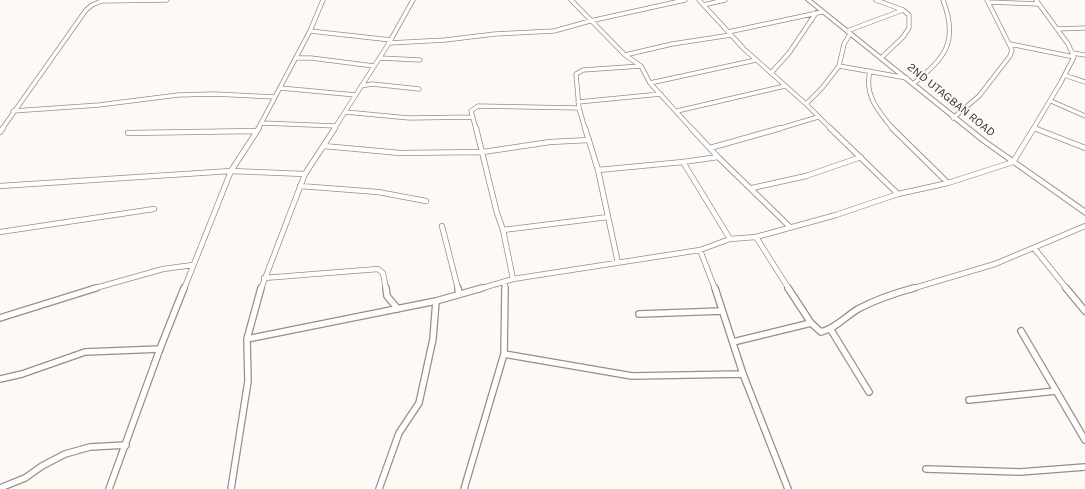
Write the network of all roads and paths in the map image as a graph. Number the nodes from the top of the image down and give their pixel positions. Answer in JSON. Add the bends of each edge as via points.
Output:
{"nodes":[{"id":1,"x":150,"y":0,"type":"edge"},
{"id":2,"x":167,"y":0,"type":"edge"},
{"id":3,"x":324,"y":0,"type":"edge"},
{"id":4,"x":413,"y":0,"type":"edge"},
{"id":5,"x":571,"y":0,"type":"edge"},
{"id":6,"x":685,"y":0,"type":"edge"},
{"id":7,"x":699,"y":0,"type":"edge"},
{"id":8,"x":725,"y":0,"type":"edge"},
{"id":9,"x":808,"y":0,"type":"edge"},
{"id":10,"x":876,"y":0,"type":"edge"},
{"id":11,"x":943,"y":0,"type":"edge"},
{"id":12,"x":1036,"y":0,"type":"edge"},
{"id":13,"x":1041,"y":0,"type":"edge"},
{"id":14,"x":102,"y":1,"type":"edge"},
{"id":15,"x":988,"y":1,"type":"edge"},
{"id":16,"x":1039,"y":4,"type":"junction"},
{"id":17,"x":703,"y":5,"type":"junction"},
{"id":18,"x":903,"y":10,"type":"junction"},
{"id":19,"x":819,"y":12,"type":"junction"},
{"id":20,"x":590,"y":21,"type":"junction"},
{"id":21,"x":1085,"y":28,"type":"edge"},
{"id":22,"x":1057,"y":29,"type":"junction"},
{"id":23,"x":310,"y":31,"type":"junction"},
{"id":24,"x":730,"y":33,"type":"junction"},
{"id":25,"x":849,"y":33,"type":"junction"},
{"id":26,"x":390,"y":42,"type":"junction"},
{"id":27,"x":1010,"y":44,"type":"junction"},
{"id":28,"x":625,"y":55,"type":"junction"},
{"id":29,"x":1073,"y":55,"type":"junction"},
{"id":30,"x":1085,"y":55,"type":"edge"},
{"id":31,"x":296,"y":58,"type":"junction"},
{"id":32,"x":380,"y":58,"type":"junction"},
{"id":33,"x":881,"y":58,"type":"junction"},
{"id":34,"x":420,"y":60,"type":"dead end"},
{"id":35,"x":756,"y":60,"type":"junction"},
{"id":36,"x":374,"y":66,"type":"junction"},
{"id":37,"x":641,"y":66,"type":"junction"},
{"id":38,"x":839,"y":66,"type":"junction"},
{"id":39,"x":870,"y":71,"type":"junction"},
{"id":40,"x":771,"y":73,"type":"junction"},
{"id":41,"x":1067,"y":76,"type":"junction"},
{"id":42,"x":907,"y":78,"type":"junction"},
{"id":43,"x":1085,"y":82,"type":"edge"},
{"id":44,"x":650,"y":83,"type":"junction"},
{"id":45,"x":913,"y":84,"type":"junction"},
{"id":46,"x":361,"y":86,"type":"junction"},
{"id":47,"x":785,"y":86,"type":"junction"},
{"id":48,"x":280,"y":88,"type":"junction"},
{"id":49,"x":419,"y":89,"type":"dead end"},
{"id":50,"x":661,"y":94,"type":"junction"},
{"id":51,"x":356,"y":96,"type":"junction"},
{"id":52,"x":275,"y":97,"type":"junction"},
{"id":53,"x":1051,"y":101,"type":"junction"},
{"id":54,"x":578,"y":102,"type":"junction"},
{"id":55,"x":806,"y":104,"type":"junction"},
{"id":56,"x":579,"y":108,"type":"junction"},
{"id":57,"x":14,"y":111,"type":"junction"},
{"id":58,"x":345,"y":112,"type":"junction"},
{"id":59,"x":677,"y":112,"type":"junction"},
{"id":60,"x":1085,"y":116,"type":"edge"},
{"id":61,"x":473,"y":117,"type":"junction"},
{"id":62,"x":818,"y":117,"type":"junction"},
{"id":63,"x":954,"y":118,"type":"junction"},
{"id":64,"x":262,"y":123,"type":"junction"},
{"id":65,"x":336,"y":126,"type":"junction"},
{"id":66,"x":1034,"y":128,"type":"junction"},
{"id":67,"x":257,"y":131,"type":"junction"},
{"id":68,"x":0,"y":132,"type":"edge"},
{"id":69,"x":128,"y":133,"type":"dead end"},
{"id":70,"x":589,"y":140,"type":"junction"},
{"id":71,"x":324,"y":146,"type":"junction"},
{"id":72,"x":710,"y":148,"type":"junction"},
{"id":73,"x":1085,"y":148,"type":"edge"},
{"id":74,"x":483,"y":152,"type":"junction"},
{"id":75,"x":718,"y":157,"type":"junction"},
{"id":76,"x":861,"y":157,"type":"junction"},
{"id":77,"x":683,"y":162,"type":"junction"},
{"id":78,"x":1013,"y":162,"type":"junction"},
{"id":79,"x":598,"y":170,"type":"junction"},
{"id":80,"x":231,"y":171,"type":"junction"},
{"id":81,"x":305,"y":174,"type":"junction"},
{"id":82,"x":948,"y":183,"type":"junction"},
{"id":83,"x":0,"y":186,"type":"edge"},
{"id":84,"x":300,"y":186,"type":"junction"},
{"id":85,"x":752,"y":188,"type":"junction"},
{"id":86,"x":898,"y":194,"type":"junction"},
{"id":87,"x":426,"y":201,"type":"dead end"},
{"id":88,"x":154,"y":208,"type":"dead end"},
{"id":89,"x":1085,"y":212,"type":"edge"},
{"id":90,"x":608,"y":217,"type":"junction"},
{"id":91,"x":442,"y":226,"type":"dead end"},
{"id":92,"x":1085,"y":226,"type":"edge"},
{"id":93,"x":790,"y":227,"type":"junction"},
{"id":94,"x":503,"y":230,"type":"junction"},
{"id":95,"x":0,"y":232,"type":"edge"},
{"id":96,"x":756,"y":237,"type":"junction"},
{"id":97,"x":730,"y":239,"type":"junction"},
{"id":98,"x":1034,"y":248,"type":"junction"},
{"id":99,"x":700,"y":250,"type":"junction"},
{"id":100,"x":618,"y":263,"type":"junction"},
{"id":101,"x":193,"y":265,"type":"junction"},
{"id":102,"x":264,"y":278,"type":"junction"},
{"id":103,"x":513,"y":279,"type":"junction"},
{"id":104,"x":505,"y":282,"type":"junction"},
{"id":105,"x":459,"y":294,"type":"junction"},
{"id":106,"x":436,"y":301,"type":"junction"},
{"id":107,"x":398,"y":309,"type":"junction"},
{"id":108,"x":722,"y":311,"type":"junction"},
{"id":109,"x":1085,"y":311,"type":"edge"},
{"id":110,"x":639,"y":314,"type":"dead end"},
{"id":111,"x":0,"y":318,"type":"edge"},
{"id":112,"x":812,"y":323,"type":"junction"},
{"id":113,"x":831,"y":330,"type":"junction"},
{"id":114,"x":1021,"y":331,"type":"dead end"},
{"id":115,"x":247,"y":339,"type":"junction"},
{"id":116,"x":733,"y":342,"type":"junction"},
{"id":117,"x":160,"y":350,"type":"junction"},
{"id":118,"x":504,"y":354,"type":"junction"},
{"id":119,"x":743,"y":374,"type":"junction"},
{"id":120,"x":0,"y":379,"type":"edge"},
{"id":121,"x":1056,"y":391,"type":"junction"},
{"id":122,"x":869,"y":392,"type":"dead end"},
{"id":123,"x":969,"y":400,"type":"dead end"},
{"id":124,"x":1085,"y":440,"type":"edge"},
{"id":125,"x":126,"y":445,"type":"junction"},
{"id":126,"x":1085,"y":467,"type":"edge"},
{"id":127,"x":926,"y":469,"type":"dead end"},
{"id":128,"x":0,"y":488,"type":"edge"},
{"id":129,"x":109,"y":489,"type":"edge"},
{"id":130,"x":231,"y":489,"type":"edge"},
{"id":131,"x":379,"y":489,"type":"edge"},
{"id":132,"x":464,"y":489,"type":"edge"},
{"id":133,"x":788,"y":489,"type":"edge"}],
"edges":[{"from":1,"to":2,"type":"street"},
{"from":1,"to":14,"type":"street"},
{"from":3,"to":23,"type":"street"},
{"from":4,"to":26,"type":"street"},
{"from":5,"to":20,"type":"street"},
{"from":6,"to":20,"type":"street"},
{"from":7,"to":17,"type":"street"},
{"from":8,"to":17,"type":"street"},
{"from":9,"to":19,"type":"street","name":"2ND UTAGBAN ROAD"},
{"from":10,"to":18,"type":"street"},
{"from":11,"to":45,"type":"street","via":[[951,27],[948,44],[939,61]]},
{"from":12,"to":13,"type":"street"},
{"from":12,"to":16,"type":"street"},
{"from":14,"to":57,"type":"street","via":[[86,10]]},
{"from":15,"to":16,"type":"street"},
{"from":15,"to":27,"type":"street"},
{"from":16,"to":22,"type":"street"},
{"from":17,"to":24,"type":"street"},
{"from":18,"to":25,"type":"street"},
{"from":18,"to":33,"type":"street","via":[[909,14],[908,28],[903,37]]},
{"from":19,"to":24,"type":"street"},
{"from":19,"to":25,"type":"street","name":"2ND UTAGBAN ROAD"},
{"from":19,"to":40,"type":"street"},
{"from":20,"to":26,"type":"street","via":[[554,31]]},
{"from":20,"to":28,"type":"street"},
{"from":21,"to":22,"type":"street"},
{"from":22,"to":29,"type":"street"},
{"from":23,"to":26,"type":"street"},
{"from":23,"to":31,"type":"street"},
{"from":24,"to":28,"type":"street"},
{"from":24,"to":35,"type":"street"},
{"from":25,"to":33,"type":"street","name":"2ND UTAGBAN ROAD"},
{"from":25,"to":38,"type":"street"},
{"from":26,"to":32,"type":"street"},
{"from":27,"to":29,"type":"street"},
{"from":27,"to":63,"type":"street","via":[[1010,56],[979,96]]},
{"from":28,"to":37,"type":"street"},
{"from":29,"to":30,"type":"street"},
{"from":29,"to":41,"type":"street"},
{"from":31,"to":36,"type":"street"},
{"from":31,"to":48,"type":"street"},
{"from":32,"to":34,"type":"street"},
{"from":32,"to":36,"type":"street"},
{"from":33,"to":42,"type":"street","name":"2ND UTAGBAN ROAD"},
{"from":35,"to":40,"type":"street"},
{"from":35,"to":44,"type":"street"},
{"from":36,"to":46,"type":"street"},
{"from":37,"to":44,"type":"street"},
{"from":37,"to":54,"type":"street","via":[[578,72]]},
{"from":38,"to":39,"type":"street"},
{"from":38,"to":55,"type":"street"},
{"from":39,"to":42,"type":"street"},
{"from":39,"to":82,"type":"street","via":[[868,87],[874,104]]},
{"from":40,"to":47,"type":"street"},
{"from":41,"to":43,"type":"street"},
{"from":41,"to":53,"type":"street"},
{"from":42,"to":45,"type":"street","name":"2ND UTAGBAN ROAD"},
{"from":44,"to":50,"type":"street"},
{"from":45,"to":63,"type":"street","name":"2ND UTAGBAN ROAD"},
{"from":46,"to":49,"type":"street","via":[[372,84]]},
{"from":46,"to":51,"type":"street"},
{"from":47,"to":55,"type":"street"},
{"from":47,"to":59,"type":"street"},
{"from":48,"to":51,"type":"street"},
{"from":48,"to":52,"type":"street"},
{"from":50,"to":54,"type":"street"},
{"from":50,"to":59,"type":"street"},
{"from":51,"to":58,"type":"street"},
{"from":52,"to":57,"type":"street","via":[[178,95],[99,106]]},
{"from":52,"to":64,"type":"street"},
{"from":53,"to":60,"type":"street"},
{"from":53,"to":66,"type":"street"},
{"from":54,"to":56,"type":"street"},
{"from":55,"to":62,"type":"street"},
{"from":56,"to":61,"type":"street","via":[[478,106],[472,111]]},
{"from":56,"to":70,"type":"street"},
{"from":57,"to":68,"type":"street"},
{"from":58,"to":61,"type":"street","via":[[409,118]]},
{"from":58,"to":65,"type":"street"},
{"from":59,"to":72,"type":"street"},
{"from":61,"to":74,"type":"street"},
{"from":62,"to":72,"type":"street"},
{"from":62,"to":76,"type":"street"},
{"from":63,"to":78,"type":"street","name":"2ND UTAGBAN ROAD"},
{"from":64,"to":65,"type":"street"},
{"from":64,"to":67,"type":"street"},
{"from":65,"to":71,"type":"street"},
{"from":66,"to":73,"type":"street"},
{"from":66,"to":78,"type":"street"},
{"from":67,"to":69,"type":"street"},
{"from":67,"to":80,"type":"street"},
{"from":70,"to":74,"type":"street","via":[[544,142]]},
{"from":70,"to":79,"type":"street"},
{"from":71,"to":74,"type":"street","via":[[400,153]]},
{"from":71,"to":81,"type":"street"},
{"from":72,"to":75,"type":"street"},
{"from":74,"to":94,"type":"street"},
{"from":75,"to":77,"type":"street"},
{"from":75,"to":85,"type":"street"},
{"from":76,"to":85,"type":"street","via":[[806,176]]},
{"from":76,"to":86,"type":"street"},
{"from":77,"to":79,"type":"street"},
{"from":77,"to":97,"type":"street"},
{"from":78,"to":82,"type":"street"},
{"from":78,"to":89,"type":"street","name":"2ND UTAGBAN ROAD"},
{"from":79,"to":90,"type":"street"},
{"from":80,"to":81,"type":"street"},
{"from":80,"to":83,"type":"street"},
{"from":80,"to":101,"type":"street"},
{"from":81,"to":84,"type":"street"},
{"from":82,"to":86,"type":"street"},
{"from":84,"to":87,"type":"street","via":[[378,192]]},
{"from":84,"to":102,"type":"street"},
{"from":85,"to":93,"type":"street"},
{"from":86,"to":93,"type":"street"},
{"from":88,"to":95,"type":"street"},
{"from":90,"to":94,"type":"street"},
{"from":90,"to":100,"type":"street"},
{"from":91,"to":105,"type":"street"},
{"from":92,"to":98,"type":"street"},
{"from":93,"to":96,"type":"street"},
{"from":94,"to":103,"type":"street"},
{"from":96,"to":97,"type":"street"},
{"from":96,"to":112,"type":"street"},
{"from":97,"to":99,"type":"street"},
{"from":98,"to":109,"type":"street"},
{"from":98,"to":113,"type":"street","via":[[995,264],[879,300],[859,309]]},
{"from":99,"to":100,"type":"street"},
{"from":99,"to":108,"type":"street"},
{"from":100,"to":103,"type":"street"},
{"from":101,"to":111,"type":"street","via":[[163,270],[77,293]]},
{"from":101,"to":117,"type":"street"},
{"from":102,"to":107,"type":"street","via":[[378,269],[383,273],[387,296]]},
{"from":102,"to":115,"type":"street"},
{"from":103,"to":104,"type":"street"},
{"from":104,"to":105,"type":"street"},
{"from":104,"to":118,"type":"street"},
{"from":105,"to":106,"type":"street"},
{"from":106,"to":107,"type":"street"},
{"from":106,"to":131,"type":"street","via":[[433,339],[419,403],[399,433]]},
{"from":107,"to":115,"type":"street"},
{"from":108,"to":110,"type":"street"},
{"from":108,"to":116,"type":"street"},
{"from":112,"to":113,"type":"street","via":[[821,332]]},
{"from":112,"to":116,"type":"street"},
{"from":113,"to":122,"type":"street"},
{"from":114,"to":121,"type":"street"},
{"from":115,"to":130,"type":"street","via":[[248,381]]},
{"from":116,"to":119,"type":"street"},
{"from":117,"to":120,"type":"street","via":[[85,352]]},
{"from":117,"to":125,"type":"street"},
{"from":118,"to":119,"type":"street","via":[[632,376]]},
{"from":118,"to":132,"type":"street"},
{"from":119,"to":133,"type":"street"},
{"from":121,"to":123,"type":"street"},
{"from":121,"to":124,"type":"street"},
{"from":125,"to":128,"type":"street","via":[[90,447],[65,454],[25,478]]},
{"from":125,"to":129,"type":"street"},
{"from":126,"to":127,"type":"street","via":[[1020,472]]}]}
